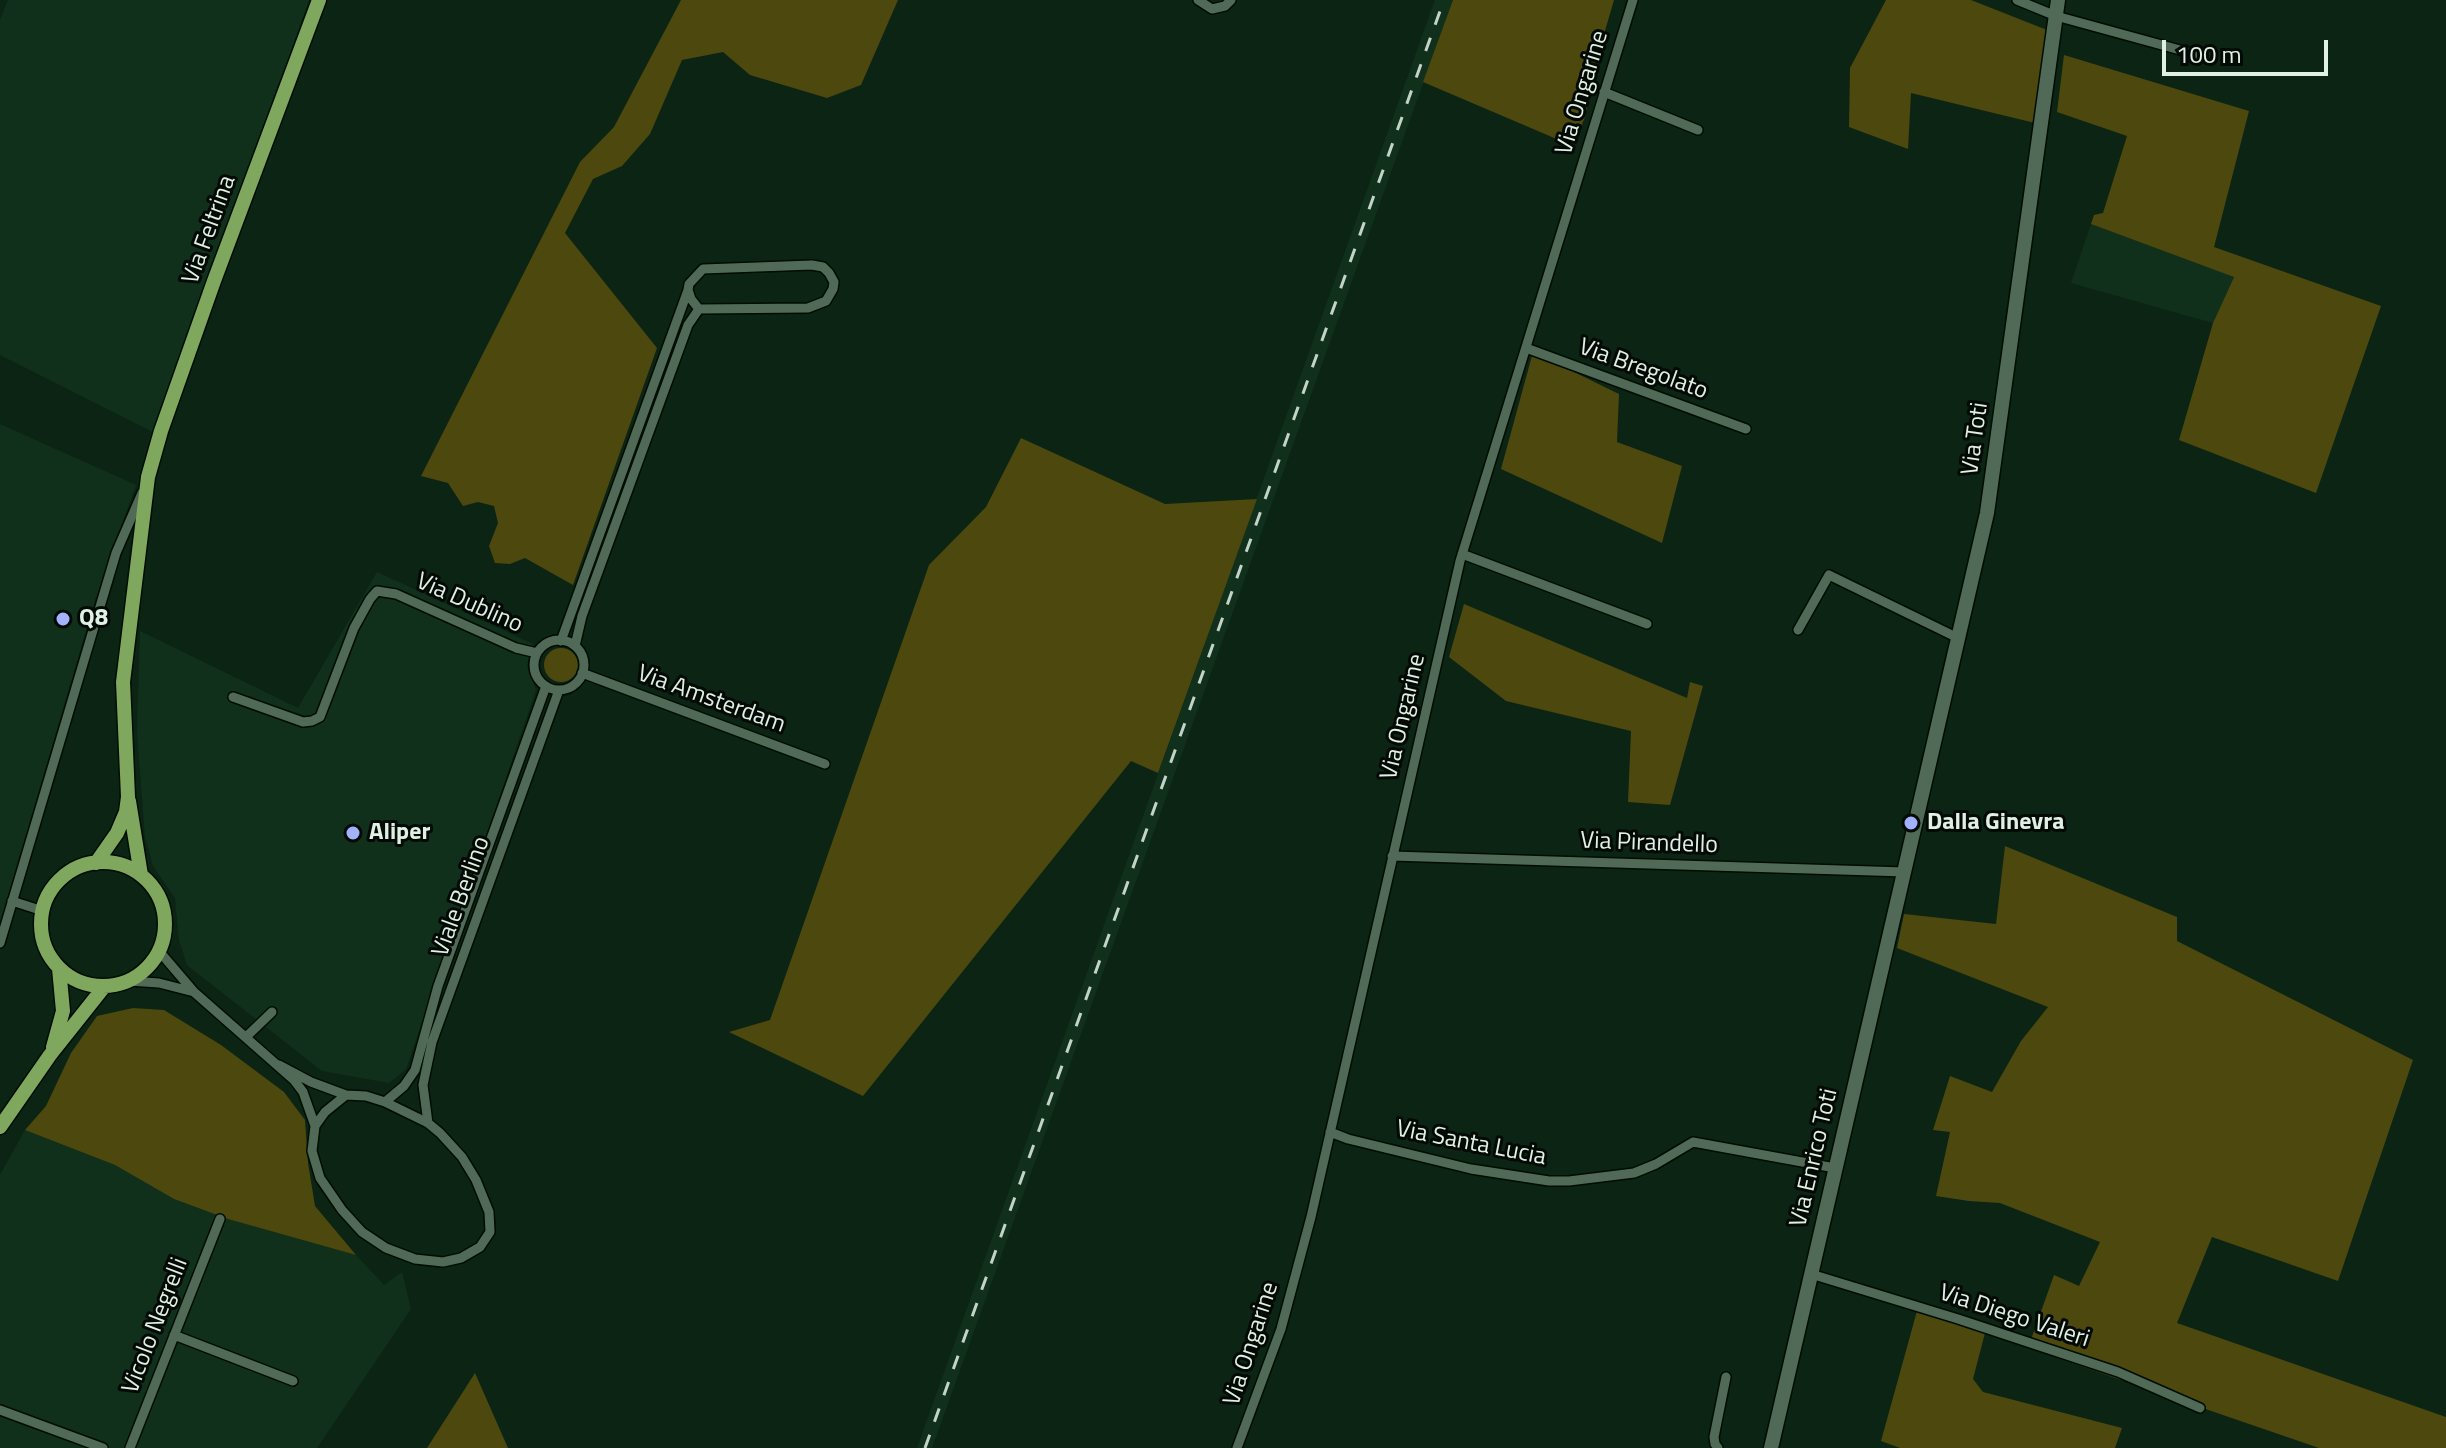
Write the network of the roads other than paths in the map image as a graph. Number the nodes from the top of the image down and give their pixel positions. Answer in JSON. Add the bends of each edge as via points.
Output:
{"nodes":[{"id":1,"x":319,"y":0,"type":"edge"},
{"id":2,"x":1198,"y":0,"type":"edge"},
{"id":3,"x":1231,"y":0,"type":"edge"},
{"id":4,"x":1633,"y":0,"type":"edge"},
{"id":5,"x":2017,"y":0,"type":"edge"},
{"id":6,"x":2058,"y":0,"type":"edge"},
{"id":7,"x":2056,"y":16,"type":"junction"},
{"id":8,"x":2202,"y":56,"type":"dead end"},
{"id":9,"x":1604,"y":92,"type":"junction"},
{"id":10,"x":1698,"y":130,"type":"dead end"},
{"id":11,"x":688,"y":290,"type":"junction"},
{"id":12,"x":699,"y":309,"type":"junction"},
{"id":13,"x":1526,"y":348,"type":"junction"},
{"id":14,"x":1746,"y":429,"type":"dead end"},
{"id":15,"x":148,"y":477,"type":"junction"},
{"id":16,"x":1462,"y":554,"type":"junction"},
{"id":17,"x":1647,"y":624,"type":"dead end"},
{"id":18,"x":1798,"y":630,"type":"dead end"},
{"id":19,"x":1958,"y":638,"type":"junction"},
{"id":20,"x":561,"y":641,"type":"junction"},
{"id":21,"x":575,"y":646,"type":"junction"},
{"id":22,"x":537,"y":653,"type":"junction"},
{"id":23,"x":582,"y":673,"type":"junction"},
{"id":24,"x":546,"y":686,"type":"junction"},
{"id":25,"x":559,"y":690,"type":"junction"},
{"id":26,"x":233,"y":697,"type":"dead end"},
{"id":27,"x":825,"y":764,"type":"dead end"},
{"id":28,"x":128,"y":797,"type":"junction"},
{"id":29,"x":1392,"y":856,"type":"junction"},
{"id":30,"x":96,"y":863,"type":"junction"},
{"id":31,"x":141,"y":875,"type":"junction"},
{"id":32,"x":1904,"y":875,"type":"junction"},
{"id":33,"x":12,"y":901,"type":"junction"},
{"id":34,"x":43,"y":911,"type":"junction"},
{"id":35,"x":0,"y":943,"type":"edge"},
{"id":36,"x":159,"y":951,"type":"junction"},
{"id":37,"x":59,"y":968,"type":"junction"},
{"id":38,"x":129,"y":981,"type":"junction"},
{"id":39,"x":104,"y":987,"type":"junction"},
{"id":40,"x":194,"y":992,"type":"junction"},
{"id":41,"x":272,"y":1012,"type":"dead end"},
{"id":42,"x":246,"y":1037,"type":"junction"},
{"id":43,"x":50,"y":1055,"type":"junction"},
{"id":44,"x":279,"y":1065,"type":"junction"},
{"id":45,"x":346,"y":1095,"type":"junction"},
{"id":46,"x":385,"y":1102,"type":"junction"},
{"id":47,"x":428,"y":1123,"type":"junction"},
{"id":48,"x":315,"y":1126,"type":"junction"},
{"id":49,"x":0,"y":1127,"type":"edge"},
{"id":50,"x":1330,"y":1132,"type":"junction"},
{"id":51,"x":1835,"y":1168,"type":"junction"},
{"id":52,"x":220,"y":1219,"type":"dead end"},
{"id":53,"x":1811,"y":1274,"type":"junction"},
{"id":54,"x":174,"y":1335,"type":"junction"},
{"id":55,"x":1726,"y":1377,"type":"dead end"},
{"id":56,"x":293,"y":1381,"type":"dead end"},
{"id":57,"x":2200,"y":1408,"type":"dead end"},
{"id":58,"x":0,"y":1410,"type":"edge"},
{"id":59,"x":103,"y":1448,"type":"edge"},
{"id":60,"x":130,"y":1448,"type":"edge"},
{"id":61,"x":1237,"y":1448,"type":"edge"},
{"id":62,"x":1718,"y":1448,"type":"edge"},
{"id":63,"x":1771,"y":1448,"type":"edge"}],
"edges":[{"from":1,"to":15,"type":"main road","name":"Via Feltrina","via":[[214,281]]},
{"from":2,"to":3,"type":"street","via":[[1212,9]]},
{"from":4,"to":9,"type":"street","name":"Via Ongarine"},
{"from":5,"to":7,"type":"street"},
{"from":6,"to":7,"type":"main road","name":"Via Toti"},
{"from":7,"to":8,"type":"street"},
{"from":7,"to":19,"type":"main road","name":"Via Toti","via":[[1994,474]]},
{"from":9,"to":10,"type":"street"},
{"from":9,"to":13,"type":"street","name":"Via Ongarine"},
{"from":11,"to":12,"type":"street"},
{"from":11,"to":12,"type":"street","via":[[703,269],[812,265],[823,267],[834,282],[828,299],[808,308]]},
{"from":11,"to":20,"type":"street"},
{"from":12,"to":21,"type":"street","via":[[688,325]]},
{"from":13,"to":14,"type":"street","name":"Via Bregolato"},
{"from":13,"to":16,"type":"street","name":"Via Ongarine"},
{"from":15,"to":28,"type":"main road","name":"Via Feltrina","via":[[123,682]]},
{"from":15,"to":33,"type":"street","name":"Via Feltrina","via":[[113,564]]},
{"from":16,"to":17,"type":"street"},
{"from":16,"to":29,"type":"street","name":"Via Ongarine"},
{"from":18,"to":19,"type":"street","via":[[1829,575]]},
{"from":19,"to":32,"type":"main road","name":"Via Toti"},
{"from":20,"to":21,"type":"street"},
{"from":20,"to":22,"type":"street","via":[[547,643]]},
{"from":21,"to":23,"type":"street","via":[[583,659]]},
{"from":22,"to":24,"type":"street","via":[[534,669]]},
{"from":22,"to":26,"type":"street","name":"Via Dublino","via":[[396,594],[377,591],[354,628],[320,717],[303,722]]},
{"from":23,"to":25,"type":"street","via":[[573,685]]},
{"from":23,"to":27,"type":"street","name":"Via Amsterdam"},
{"from":24,"to":25,"type":"street"},
{"from":24,"to":46,"type":"street","name":"Viale Berlino","via":[[438,986],[415,1070]]},
{"from":25,"to":47,"type":"street","name":"Viale Berlino","via":[[432,1042],[423,1085]]},
{"from":28,"to":30,"type":"main road","name":"Via Feltrina","via":[[117,833]]},
{"from":28,"to":31,"type":"main road","name":"Via Feltrina"},
{"from":29,"to":32,"type":"street","name":"Via Pirandello"},
{"from":29,"to":50,"type":"street","name":"Via Ongarine"},
{"from":30,"to":31,"type":"main road","via":[[127,867]]},
{"from":30,"to":34,"type":"main road","via":[[62,878]]},
{"from":31,"to":36,"type":"main road","name":"Via Feltrina","via":[[164,910]]},
{"from":32,"to":51,"type":"main road","name":"Via Enrico Toti"},
{"from":33,"to":34,"type":"street"},
{"from":33,"to":35,"type":"street","name":"Via Feltrina"},
{"from":34,"to":37,"type":"main road","via":[[44,941]]},
{"from":36,"to":38,"type":"main road","via":[[147,969]]},
{"from":36,"to":40,"type":"street"},
{"from":37,"to":39,"type":"main road","via":[[80,982]]},
{"from":37,"to":43,"type":"main road","via":[[63,1011]]},
{"from":38,"to":39,"type":"main road"},
{"from":38,"to":40,"type":"street"},
{"from":39,"to":43,"type":"main road"},
{"from":40,"to":42,"type":"street"},
{"from":41,"to":42,"type":"street"},
{"from":42,"to":44,"type":"street"},
{"from":43,"to":49,"type":"main road"},
{"from":44,"to":45,"type":"street"},
{"from":44,"to":48,"type":"street","via":[[303,1092]]},
{"from":45,"to":46,"type":"street"},
{"from":45,"to":48,"type":"street"},
{"from":46,"to":47,"type":"street"},
{"from":47,"to":48,"type":"street","via":[[462,1157],[489,1212],[490,1232],[480,1247],[443,1262],[386,1248],[352,1221],[320,1178],[312,1151]]},
{"from":50,"to":51,"type":"street","name":"Via Santa Lucia","via":[[1471,1169],[1549,1181],[1634,1173],[1693,1142]]},
{"from":50,"to":61,"type":"street","name":"Via Ongarine","via":[[1281,1329]]},
{"from":51,"to":53,"type":"main road","name":"Via Enrico Toti"},
{"from":52,"to":54,"type":"street","name":"Vicolo Negrelli"},
{"from":53,"to":57,"type":"street","name":"Via Diego Valeri","via":[[2118,1372]]},
{"from":53,"to":63,"type":"main road","name":"Via Enrico Toti"},
{"from":54,"to":56,"type":"street"},
{"from":54,"to":60,"type":"street","name":"Vicolo Negrelli"},
{"from":55,"to":62,"type":"street","via":[[1714,1437]]},
{"from":58,"to":59,"type":"street"}]}
